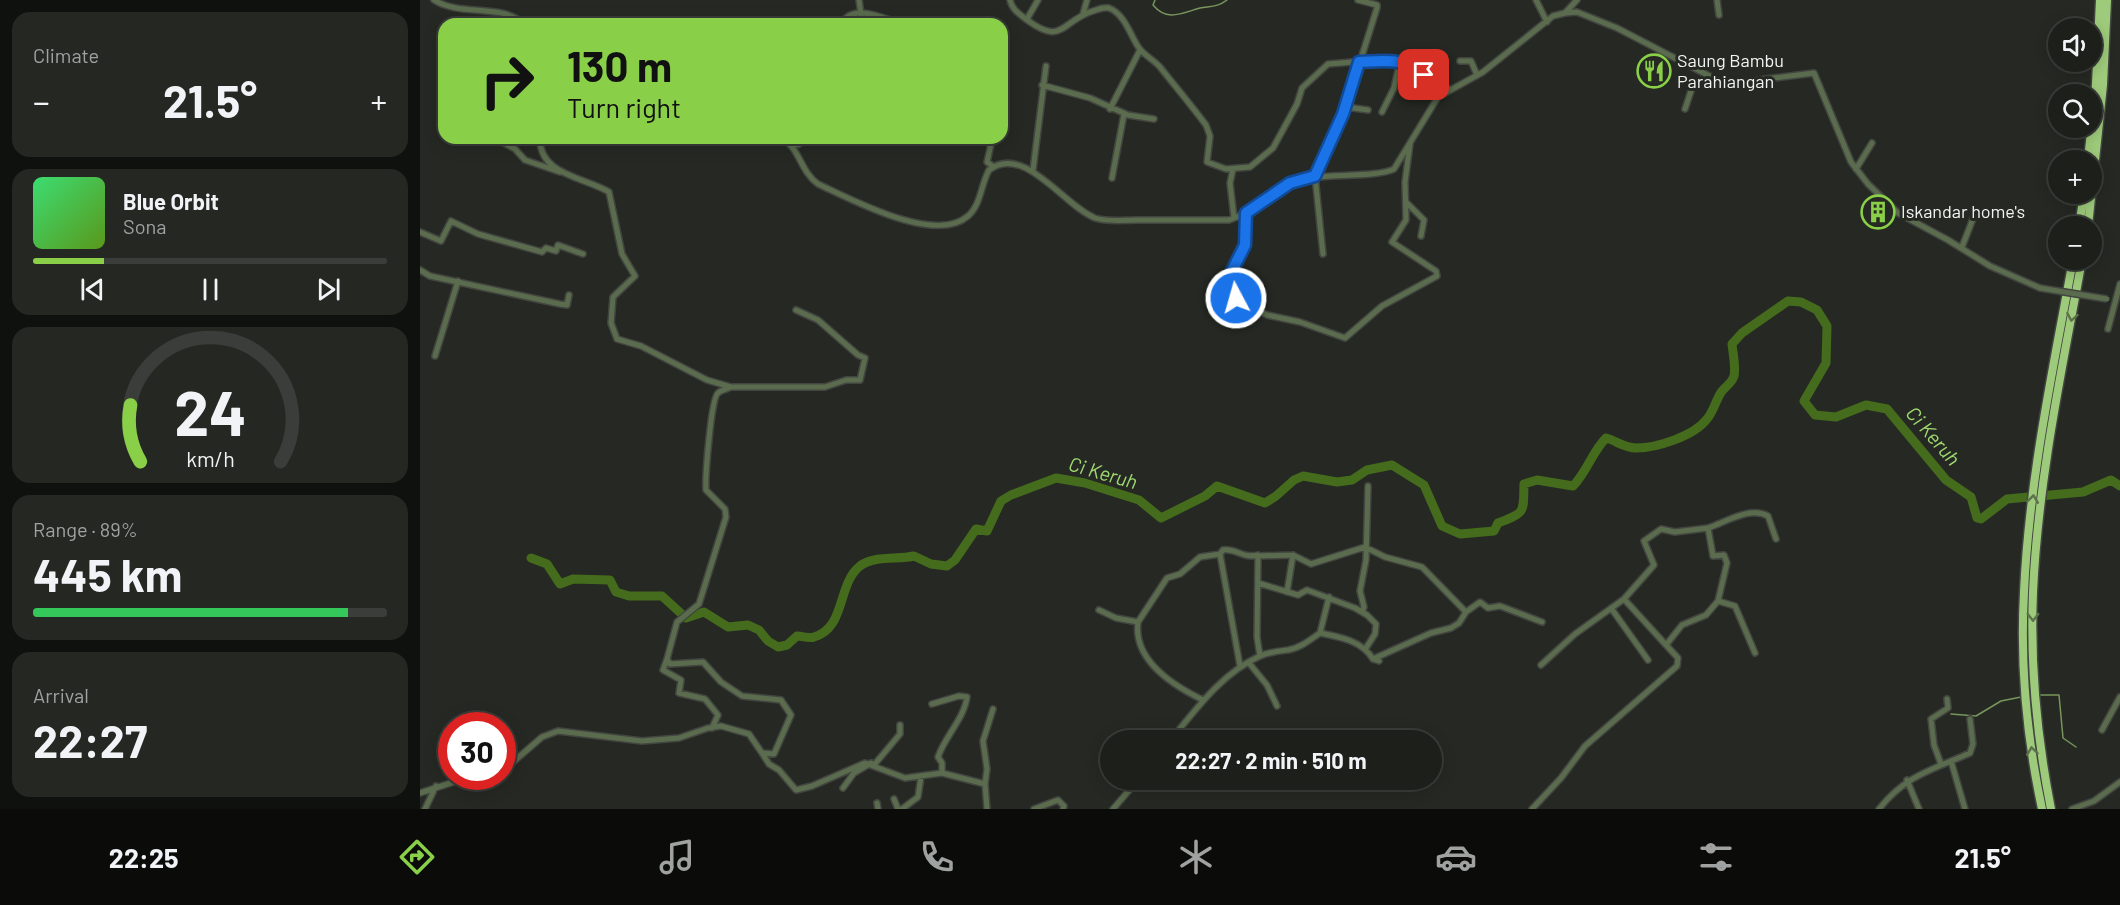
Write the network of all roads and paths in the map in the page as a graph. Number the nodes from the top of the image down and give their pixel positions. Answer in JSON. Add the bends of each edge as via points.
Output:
{"nodes":[{"id":1,"x":434,"y":0,"type":"edge"},
{"id":2,"x":859,"y":0,"type":"edge"},
{"id":3,"x":1010,"y":0,"type":"edge"},
{"id":4,"x":1038,"y":0,"type":"edge"},
{"id":5,"x":1087,"y":0,"type":"edge"},
{"id":6,"x":1358,"y":0,"type":"edge"},
{"id":7,"x":1536,"y":0,"type":"edge"},
{"id":8,"x":1577,"y":0,"type":"edge"},
{"id":9,"x":1717,"y":0,"type":"edge"},
{"id":10,"x":2100,"y":0,"type":"edge"},
{"id":11,"x":2107,"y":0,"type":"edge"},
{"id":12,"x":1565,"y":13,"type":"junction"},
{"id":13,"x":861,"y":14,"type":"junction"},
{"id":14,"x":1083,"y":14,"type":"junction"},
{"id":15,"x":1719,"y":15,"type":"dead end"},
{"id":16,"x":516,"y":18,"type":"edge"},
{"id":17,"x":849,"y":18,"type":"edge"},
{"id":18,"x":886,"y":18,"type":"edge"},
{"id":19,"x":1027,"y":19,"type":"junction"},
{"id":20,"x":1547,"y":22,"type":"junction"},
{"id":21,"x":1140,"y":50,"type":"junction"},
{"id":22,"x":1400,"y":61,"type":"junction"},
{"id":23,"x":1460,"y":61,"type":"dead end"},
{"id":24,"x":1359,"y":62,"type":"junction"},
{"id":25,"x":1046,"y":66,"type":"dead end"},
{"id":26,"x":1477,"y":75,"type":"junction"},
{"id":27,"x":1707,"y":77,"type":"junction"},
{"id":28,"x":1042,"y":85,"type":"junction"},
{"id":29,"x":1449,"y":89,"type":"junction"},
{"id":30,"x":1346,"y":107,"type":"junction"},
{"id":31,"x":1110,"y":109,"type":"junction"},
{"id":32,"x":1685,"y":109,"type":"dead end"},
{"id":33,"x":1368,"y":110,"type":"dead end"},
{"id":34,"x":1382,"y":112,"type":"dead end"},
{"id":35,"x":1124,"y":114,"type":"junction"},
{"id":36,"x":1154,"y":119,"type":"dead end"},
{"id":37,"x":1410,"y":143,"type":"junction"},
{"id":38,"x":1872,"y":143,"type":"dead end"},
{"id":39,"x":509,"y":144,"type":"edge"},
{"id":40,"x":541,"y":144,"type":"edge"},
{"id":41,"x":799,"y":144,"type":"edge"},
{"id":42,"x":992,"y":144,"type":"dead end"},
{"id":43,"x":793,"y":145,"type":"joint"},
{"id":44,"x":2089,"y":150,"type":"edge"},
{"id":45,"x":994,"y":167,"type":"junction"},
{"id":46,"x":1233,"y":169,"type":"junction"},
{"id":47,"x":1856,"y":169,"type":"junction"},
{"id":48,"x":1033,"y":170,"type":"junction"},
{"id":49,"x":564,"y":173,"type":"junction"},
{"id":50,"x":1315,"y":176,"type":"junction"},
{"id":51,"x":1112,"y":178,"type":"dead end"},
{"id":52,"x":1406,"y":202,"type":"junction"},
{"id":53,"x":1246,"y":213,"type":"junction"},
{"id":54,"x":1974,"y":216,"type":"dead end"},
{"id":55,"x":2089,"y":216,"type":"edge"},
{"id":56,"x":1234,"y":218,"type":"junction"},
{"id":57,"x":420,"y":232,"type":"edge"},
{"id":58,"x":1421,"y":236,"type":"dead end"},
{"id":59,"x":1962,"y":248,"type":"junction"},
{"id":60,"x":583,"y":254,"type":"dead end"},
{"id":61,"x":1323,"y":254,"type":"dead end"},
{"id":62,"x":420,"y":270,"type":"edge"},
{"id":63,"x":2071,"y":270,"type":"edge"},
{"id":64,"x":2080,"y":270,"type":"edge"},
{"id":65,"x":458,"y":281,"type":"junction"},
{"id":66,"x":2120,"y":284,"type":"edge"},
{"id":67,"x":569,"y":295,"type":"dead end"},
{"id":68,"x":2119,"y":297,"type":"edge"},
{"id":69,"x":796,"y":310,"type":"dead end"},
{"id":70,"x":2108,"y":329,"type":"dead end"},
{"id":71,"x":435,"y":356,"type":"dead end"},
{"id":72,"x":731,"y":387,"type":"junction"},
{"id":73,"x":2047,"y":428,"type":"junction"},
{"id":74,"x":1368,"y":486,"type":"dead end"},
{"id":75,"x":1708,"y":528,"type":"junction"},
{"id":76,"x":1776,"y":539,"type":"dead end"},
{"id":77,"x":1365,"y":547,"type":"junction"},
{"id":78,"x":1220,"y":554,"type":"junction"},
{"id":79,"x":1259,"y":555,"type":"junction"},
{"id":80,"x":1293,"y":555,"type":"junction"},
{"id":81,"x":2031,"y":558,"type":"junction"},
{"id":82,"x":1258,"y":583,"type":"junction"},
{"id":83,"x":1287,"y":592,"type":"junction"},
{"id":84,"x":1329,"y":597,"type":"junction"},
{"id":85,"x":1624,"y":599,"type":"junction"},
{"id":86,"x":1718,"y":601,"type":"junction"},
{"id":87,"x":1611,"y":608,"type":"junction"},
{"id":88,"x":1099,"y":610,"type":"dead end"},
{"id":89,"x":1362,"y":612,"type":"junction"},
{"id":90,"x":1466,"y":612,"type":"junction"},
{"id":91,"x":1138,"y":622,"type":"junction"},
{"id":92,"x":1542,"y":622,"type":"dead end"},
{"id":93,"x":1320,"y":633,"type":"junction"},
{"id":94,"x":1666,"y":645,"type":"junction"},
{"id":95,"x":1366,"y":648,"type":"junction"},
{"id":96,"x":1755,"y":653,"type":"dead end"},
{"id":97,"x":1260,"y":656,"type":"junction"},
{"id":98,"x":667,"y":659,"type":"junction"},
{"id":99,"x":1648,"y":660,"type":"dead end"},
{"id":100,"x":1249,"y":663,"type":"junction"},
{"id":101,"x":1541,"y":665,"type":"dead end"},
{"id":102,"x":1240,"y":666,"type":"junction"},
{"id":103,"x":2120,"y":697,"type":"edge"},
{"id":104,"x":1947,"y":699,"type":"dead end"},
{"id":105,"x":1203,"y":700,"type":"junction"},
{"id":106,"x":932,"y":704,"type":"dead end"},
{"id":107,"x":1276,"y":706,"type":"dead end"},
{"id":108,"x":993,"y":709,"type":"dead end"},
{"id":109,"x":1970,"y":719,"type":"dead end"},
{"id":110,"x":900,"y":725,"type":"dead end"},
{"id":111,"x":712,"y":728,"type":"junction"},
{"id":112,"x":1179,"y":730,"type":"edge"},
{"id":113,"x":2102,"y":730,"type":"dead end"},
{"id":114,"x":762,"y":753,"type":"junction"},
{"id":115,"x":516,"y":759,"type":"edge"},
{"id":116,"x":1951,"y":761,"type":"junction"},
{"id":117,"x":873,"y":764,"type":"junction"},
{"id":118,"x":1941,"y":764,"type":"junction"},
{"id":119,"x":942,"y":773,"type":"junction"},
{"id":120,"x":921,"y":777,"type":"junction"},
{"id":121,"x":1907,"y":780,"type":"junction"},
{"id":122,"x":2120,"y":782,"type":"edge"},
{"id":123,"x":985,"y":784,"type":"junction"},
{"id":124,"x":436,"y":786,"type":"joint"},
{"id":125,"x":843,"y":788,"type":"dead end"},
{"id":126,"x":1129,"y":790,"type":"edge"},
{"id":127,"x":420,"y":793,"type":"edge"},
{"id":128,"x":894,"y":799,"type":"dead end"},
{"id":129,"x":906,"y":808,"type":"edge"},
{"id":130,"x":425,"y":809,"type":"edge"},
{"id":131,"x":898,"y":809,"type":"edge"},
{"id":132,"x":987,"y":809,"type":"edge"},
{"id":133,"x":1034,"y":809,"type":"edge"},
{"id":134,"x":1063,"y":809,"type":"edge"},
{"id":135,"x":1113,"y":809,"type":"edge"},
{"id":136,"x":1532,"y":809,"type":"edge"},
{"id":137,"x":1879,"y":809,"type":"edge"},
{"id":138,"x":1919,"y":809,"type":"edge"},
{"id":139,"x":1965,"y":809,"type":"edge"},
{"id":140,"x":2042,"y":809,"type":"edge"},
{"id":141,"x":2051,"y":809,"type":"edge"},
{"id":142,"x":2072,"y":809,"type":"edge"}],
"edges":[{"from":1,"to":16,"type":"street","via":[[459,10]]},
{"from":2,"to":13,"type":"street"},
{"from":3,"to":19,"type":"street","via":[[1011,6]]},
{"from":4,"to":19,"type":"street"},
{"from":5,"to":14,"type":"street"},
{"from":6,"to":24,"type":"street","via":[[1377,5]]},
{"from":7,"to":20,"type":"street"},
{"from":8,"to":12,"type":"street"},
{"from":9,"to":15,"type":"street"},
{"from":10,"to":44,"type":"highway"},
{"from":11,"to":55,"type":"highway","via":[[2103,85]]},
{"from":12,"to":20,"type":"street"},
{"from":12,"to":27,"type":"street","via":[[1577,12],[1617,28]]},
{"from":13,"to":17,"type":"street"},
{"from":13,"to":18,"type":"street"},
{"from":14,"to":19,"type":"street","via":[[1060,31],[1037,29]]},
{"from":14,"to":21,"type":"street","via":[[1111,9],[1129,28]]},
{"from":20,"to":26,"type":"street"},
{"from":21,"to":31,"type":"street"},
{"from":21,"to":46,"type":"street","via":[[1159,66],[1206,125],[1210,136],[1208,163]]},
{"from":22,"to":24,"type":"street"},
{"from":22,"to":29,"type":"street"},
{"from":22,"to":34,"type":"street","via":[[1394,88]]},
{"from":23,"to":26,"type":"street","via":[[1472,62]]},
{"from":24,"to":30,"type":"street"},
{"from":24,"to":46,"type":"street","via":[[1328,64],[1302,87],[1298,104],[1273,148],[1250,167]]},
{"from":25,"to":28,"type":"street"},
{"from":26,"to":29,"type":"street"},
{"from":27,"to":32,"type":"street","via":[[1693,85]]},
{"from":27,"to":47,"type":"street","via":[[1728,84],[1814,73]]},
{"from":28,"to":31,"type":"street","via":[[1090,98]]},
{"from":28,"to":48,"type":"street"},
{"from":29,"to":37,"type":"street","via":[[1433,103]]},
{"from":30,"to":33,"type":"street"},
{"from":30,"to":50,"type":"street"},
{"from":31,"to":35,"type":"street"},
{"from":35,"to":36,"type":"street"},
{"from":35,"to":51,"type":"street"},
{"from":37,"to":50,"type":"street","via":[[1389,171]]},
{"from":37,"to":52,"type":"street"},
{"from":38,"to":47,"type":"street"},
{"from":39,"to":49,"type":"street","via":[[525,160]]},
{"from":40,"to":49,"type":"street","via":[[542,155],[550,165]]},
{"from":41,"to":43,"type":"street"},
{"from":42,"to":45,"type":"street","via":[[987,162]]},
{"from":43,"to":45,"type":"street","via":[[818,184],[891,215],[927,225],[952,224],[968,216]]},
{"from":45,"to":48,"type":"street","via":[[1007,164]]},
{"from":46,"to":56,"type":"street","via":[[1230,183]]},
{"from":47,"to":59,"type":"street","via":[[1904,218]]},
{"from":48,"to":56,"type":"street","via":[[1095,218]]},
{"from":49,"to":72,"type":"street","via":[[599,186],[611,198],[622,254],[635,276],[613,297],[611,322],[617,339]]},
{"from":50,"to":53,"type":"street","via":[[1290,183]]},
{"from":50,"to":61,"type":"street"},
{"from":52,"to":53,"type":"street","via":[[1406,223],[1394,236],[1393,244],[1436,272],[1437,278],[1382,306],[1343,339],[1263,313],[1239,301],[1229,290],[1227,281],[1245,245]]},
{"from":52,"to":58,"type":"street","via":[[1422,216]]},
{"from":53,"to":56,"type":"street"},
{"from":54,"to":59,"type":"street"},
{"from":57,"to":60,"type":"street","via":[[441,241],[451,221],[478,234],[542,252],[546,248],[556,251],[558,245]]},
{"from":59,"to":68,"type":"street","bridge":true,"via":[[1990,267],[2040,288],[2108,299]]},
{"from":62,"to":65,"type":"street"},
{"from":63,"to":73,"type":"highway"},
{"from":64,"to":73,"type":"highway","one_way":true},
{"from":65,"to":67,"type":"street","via":[[560,304],[567,304]]},
{"from":65,"to":71,"type":"street"},
{"from":66,"to":68,"type":"street"},
{"from":68,"to":70,"type":"street"},
{"from":69,"to":72,"type":"street","via":[[818,320],[865,358],[860,380],[825,387]]},
{"from":72,"to":98,"type":"street","via":[[718,393],[713,402],[712,436],[705,461],[706,490],[724,509],[726,517],[699,604],[677,622]]},
{"from":73,"to":81,"type":"highway"},
{"from":74,"to":77,"type":"street"},
{"from":75,"to":76,"type":"street","via":[[1750,513],[1762,513],[1768,516]]},
{"from":75,"to":85,"type":"street","via":[[1675,532],[1661,529],[1652,533],[1644,541],[1654,566]]},
{"from":75,"to":86,"type":"street","via":[[1713,556],[1724,555],[1727,563]]},
{"from":77,"to":80,"type":"street","via":[[1317,564]]},
{"from":77,"to":89,"type":"street"},
{"from":77,"to":90,"type":"street","via":[[1422,567]]},
{"from":78,"to":79,"type":"street","via":[[1230,549],[1246,557]]},
{"from":78,"to":91,"type":"street","via":[[1200,557],[1180,574],[1167,579]]},
{"from":78,"to":102,"type":"street"},
{"from":79,"to":80,"type":"street"},
{"from":79,"to":82,"type":"street"},
{"from":80,"to":83,"type":"street"},
{"from":140,"to":81,"type":"highway","one_way":true,"via":[[2026,701],[2024,594]]},
{"from":81,"to":141,"type":"highway","one_way":true,"via":[[2035,700]]},
{"from":82,"to":83,"type":"street"},
{"from":82,"to":97,"type":"street"},
{"from":83,"to":84,"type":"street","via":[[1298,595],[1307,591]]},
{"from":84,"to":89,"type":"street"},
{"from":84,"to":93,"type":"street"},
{"from":85,"to":87,"type":"street"},
{"from":85,"to":94,"type":"street"},
{"from":86,"to":94,"type":"street","via":[[1706,615],[1682,625]]},
{"from":86,"to":96,"type":"street","via":[[1737,608]]},
{"from":87,"to":99,"type":"street"},
{"from":87,"to":101,"type":"street"},
{"from":88,"to":91,"type":"street"},
{"from":89,"to":95,"type":"street","via":[[1376,624]]},
{"from":90,"to":92,"type":"street","via":[[1480,602],[1488,608],[1500,606]]},
{"from":90,"to":95,"type":"street","via":[[1451,628],[1431,633],[1376,660]]},
{"from":91,"to":105,"type":"street","via":[[1138,639],[1150,662],[1171,682]]},
{"from":93,"to":95,"type":"street"},
{"from":93,"to":97,"type":"street","via":[[1303,645]]},
{"from":94,"to":136,"type":"street","via":[[1678,658],[1677,666],[1585,746]]},
{"from":97,"to":100,"type":"street"},
{"from":98,"to":111,"type":"street","via":[[663,670],[681,680],[679,693],[705,699],[718,715]]},
{"from":98,"to":114,"type":"street","via":[[670,664],[703,662],[742,696],[784,702],[791,715],[777,751]]},
{"from":100,"to":102,"type":"street"},
{"from":100,"to":107,"type":"street","via":[[1267,685]]},
{"from":102,"to":105,"type":"street"},
{"from":103,"to":113,"type":"street"},
{"from":104,"to":118,"type":"street","via":[[1948,708],[1931,719]]},
{"from":105,"to":112,"type":"street"},
{"from":106,"to":119,"type":"street","via":[[967,696],[938,757]]},
{"from":108,"to":123,"type":"street","via":[[982,741],[987,769]]},
{"from":109,"to":116,"type":"street","via":[[1970,753]]},
{"from":110,"to":117,"type":"street","via":[[900,734]]},
{"from":111,"to":114,"type":"street","via":[[739,729],[749,734]]},
{"from":111,"to":115,"type":"street","via":[[679,738],[642,741],[558,731],[542,736]]},
{"from":114,"to":117,"type":"street","via":[[799,790],[860,764]]},
{"from":116,"to":118,"type":"street"},
{"from":116,"to":139,"type":"street"},
{"from":117,"to":120,"type":"street","via":[[898,777]]},
{"from":117,"to":125,"type":"street","via":[[854,773]]},
{"from":118,"to":121,"type":"street"},
{"from":119,"to":120,"type":"street"},
{"from":119,"to":123,"type":"street"},
{"from":120,"to":129,"type":"street","via":[[918,797]]},
{"from":121,"to":137,"type":"street"},
{"from":121,"to":138,"type":"street"},
{"from":122,"to":142,"type":"street"},
{"from":123,"to":132,"type":"street"},
{"from":124,"to":127,"type":"street"},
{"from":124,"to":130,"type":"street"},
{"from":126,"to":135,"type":"street"},
{"from":128,"to":131,"type":"street"},
{"from":133,"to":134,"type":"street","via":[[1053,800],[1058,800]]}]}
